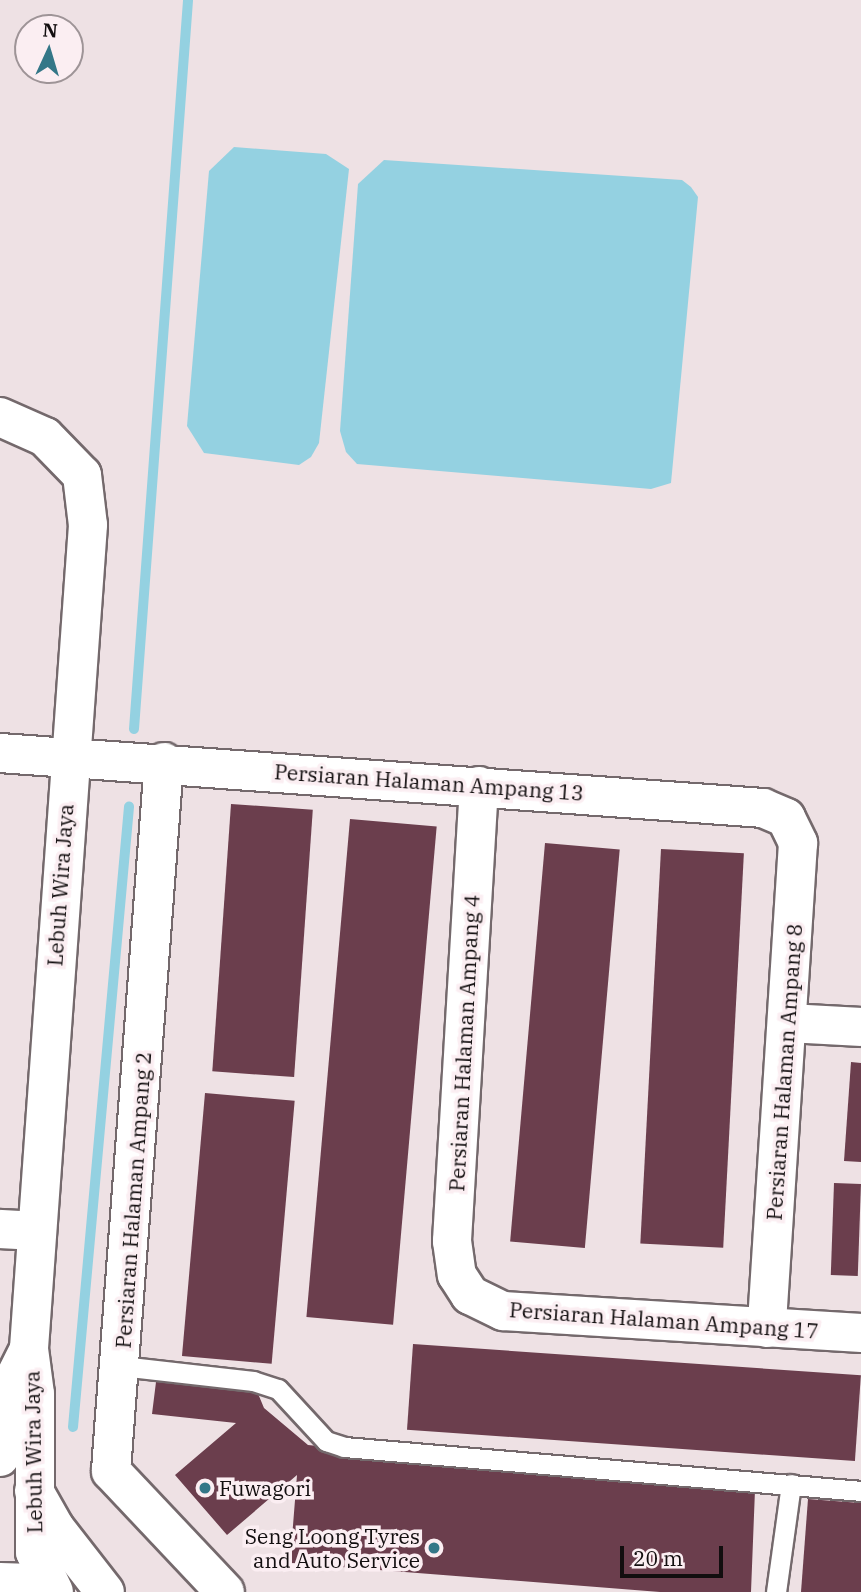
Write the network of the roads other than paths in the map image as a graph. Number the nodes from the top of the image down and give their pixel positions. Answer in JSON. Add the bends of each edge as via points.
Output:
{"nodes":[{"id":1,"x":0,"y":416,"type":"edge"},
{"id":2,"x":0,"y":753,"type":"edge"},
{"id":3,"x":69,"y":756,"type":"junction"},
{"id":4,"x":164,"y":762,"type":"junction"},
{"id":5,"x":479,"y":786,"type":"junction"},
{"id":6,"x":786,"y":818,"type":"joint"},
{"id":7,"x":789,"y":1023,"type":"junction"},
{"id":8,"x":861,"y":1027,"type":"edge"},
{"id":9,"x":18,"y":1230,"type":"edge"},
{"id":10,"x":470,"y":1295,"type":"joint"},
{"id":11,"x":767,"y":1328,"type":"junction"},
{"id":12,"x":861,"y":1334,"type":"edge"},
{"id":13,"x":29,"y":1349,"type":"junction"},
{"id":14,"x":121,"y":1366,"type":"junction"},
{"id":15,"x":0,"y":1457,"type":"edge"},
{"id":16,"x":791,"y":1484,"type":"junction"},
{"id":17,"x":861,"y":1490,"type":"edge"},
{"id":18,"x":34,"y":1491,"type":"junction"},
{"id":19,"x":0,"y":1582,"type":"edge"},
{"id":20,"x":53,"y":1592,"type":"edge"},
{"id":21,"x":105,"y":1592,"type":"edge"},
{"id":22,"x":225,"y":1592,"type":"edge"},
{"id":23,"x":776,"y":1592,"type":"edge"}],
"edges":[{"from":1,"to":3,"type":"street","name":"Lebuh Wira Jaya","via":[[45,437],[82,475],[88,525]]},
{"from":2,"to":3,"type":"street","name":"Persiaran Halaman Ampang 13"},
{"from":3,"to":4,"type":"street","name":"Persiaran Halaman Ampang 13"},
{"from":3,"to":9,"type":"street","name":"Lebuh Wira Jaya"},
{"from":4,"to":5,"type":"street","name":"Persiaran Halaman Ampang 13"},
{"from":4,"to":14,"type":"street","name":"Persiaran Halaman Ampang 2"},
{"from":5,"to":6,"type":"street","name":"Persiaran Halaman Ampang 13","via":[[764,808]]},
{"from":5,"to":10,"type":"street","name":"Persiaran Halaman Ampang 4","via":[[452,1241],[457,1275]]},
{"from":6,"to":7,"type":"street","name":"Persiaran Halaman Ampang 8","via":[[798,843]]},
{"from":7,"to":8,"type":"street"},
{"from":7,"to":11,"type":"street","name":"Persiaran Halaman Ampang 8"},
{"from":9,"to":13,"type":"street","name":"Lebuh Wira Jaya"},
{"from":10,"to":11,"type":"street","name":"Persiaran Halaman Ampang 17","via":[[503,1311]]},
{"from":11,"to":12,"type":"street","name":"Persiaran Halaman Ampang 17"},
{"from":13,"to":15,"type":"street","name":"Lebuh Wira Jaya","via":[[8,1391]]},
{"from":13,"to":18,"type":"street","name":"Lebuh Wira Jaya","via":[[35,1394]]},
{"from":14,"to":16,"type":"lane","via":[[253,1381],[278,1389],[326,1441],[344,1447]]},
{"from":14,"to":22,"type":"street","name":"Persiaran Halaman Ampang 2","via":[[111,1471]]},
{"from":16,"to":17,"type":"lane"},
{"from":16,"to":23,"type":"lane"},
{"from":18,"to":20,"type":"street","name":"Lebuh Wira Jaya","via":[[35,1552]]},
{"from":18,"to":21,"type":"street","via":[[55,1528]]},
{"from":19,"to":20,"type":"street"}]}
